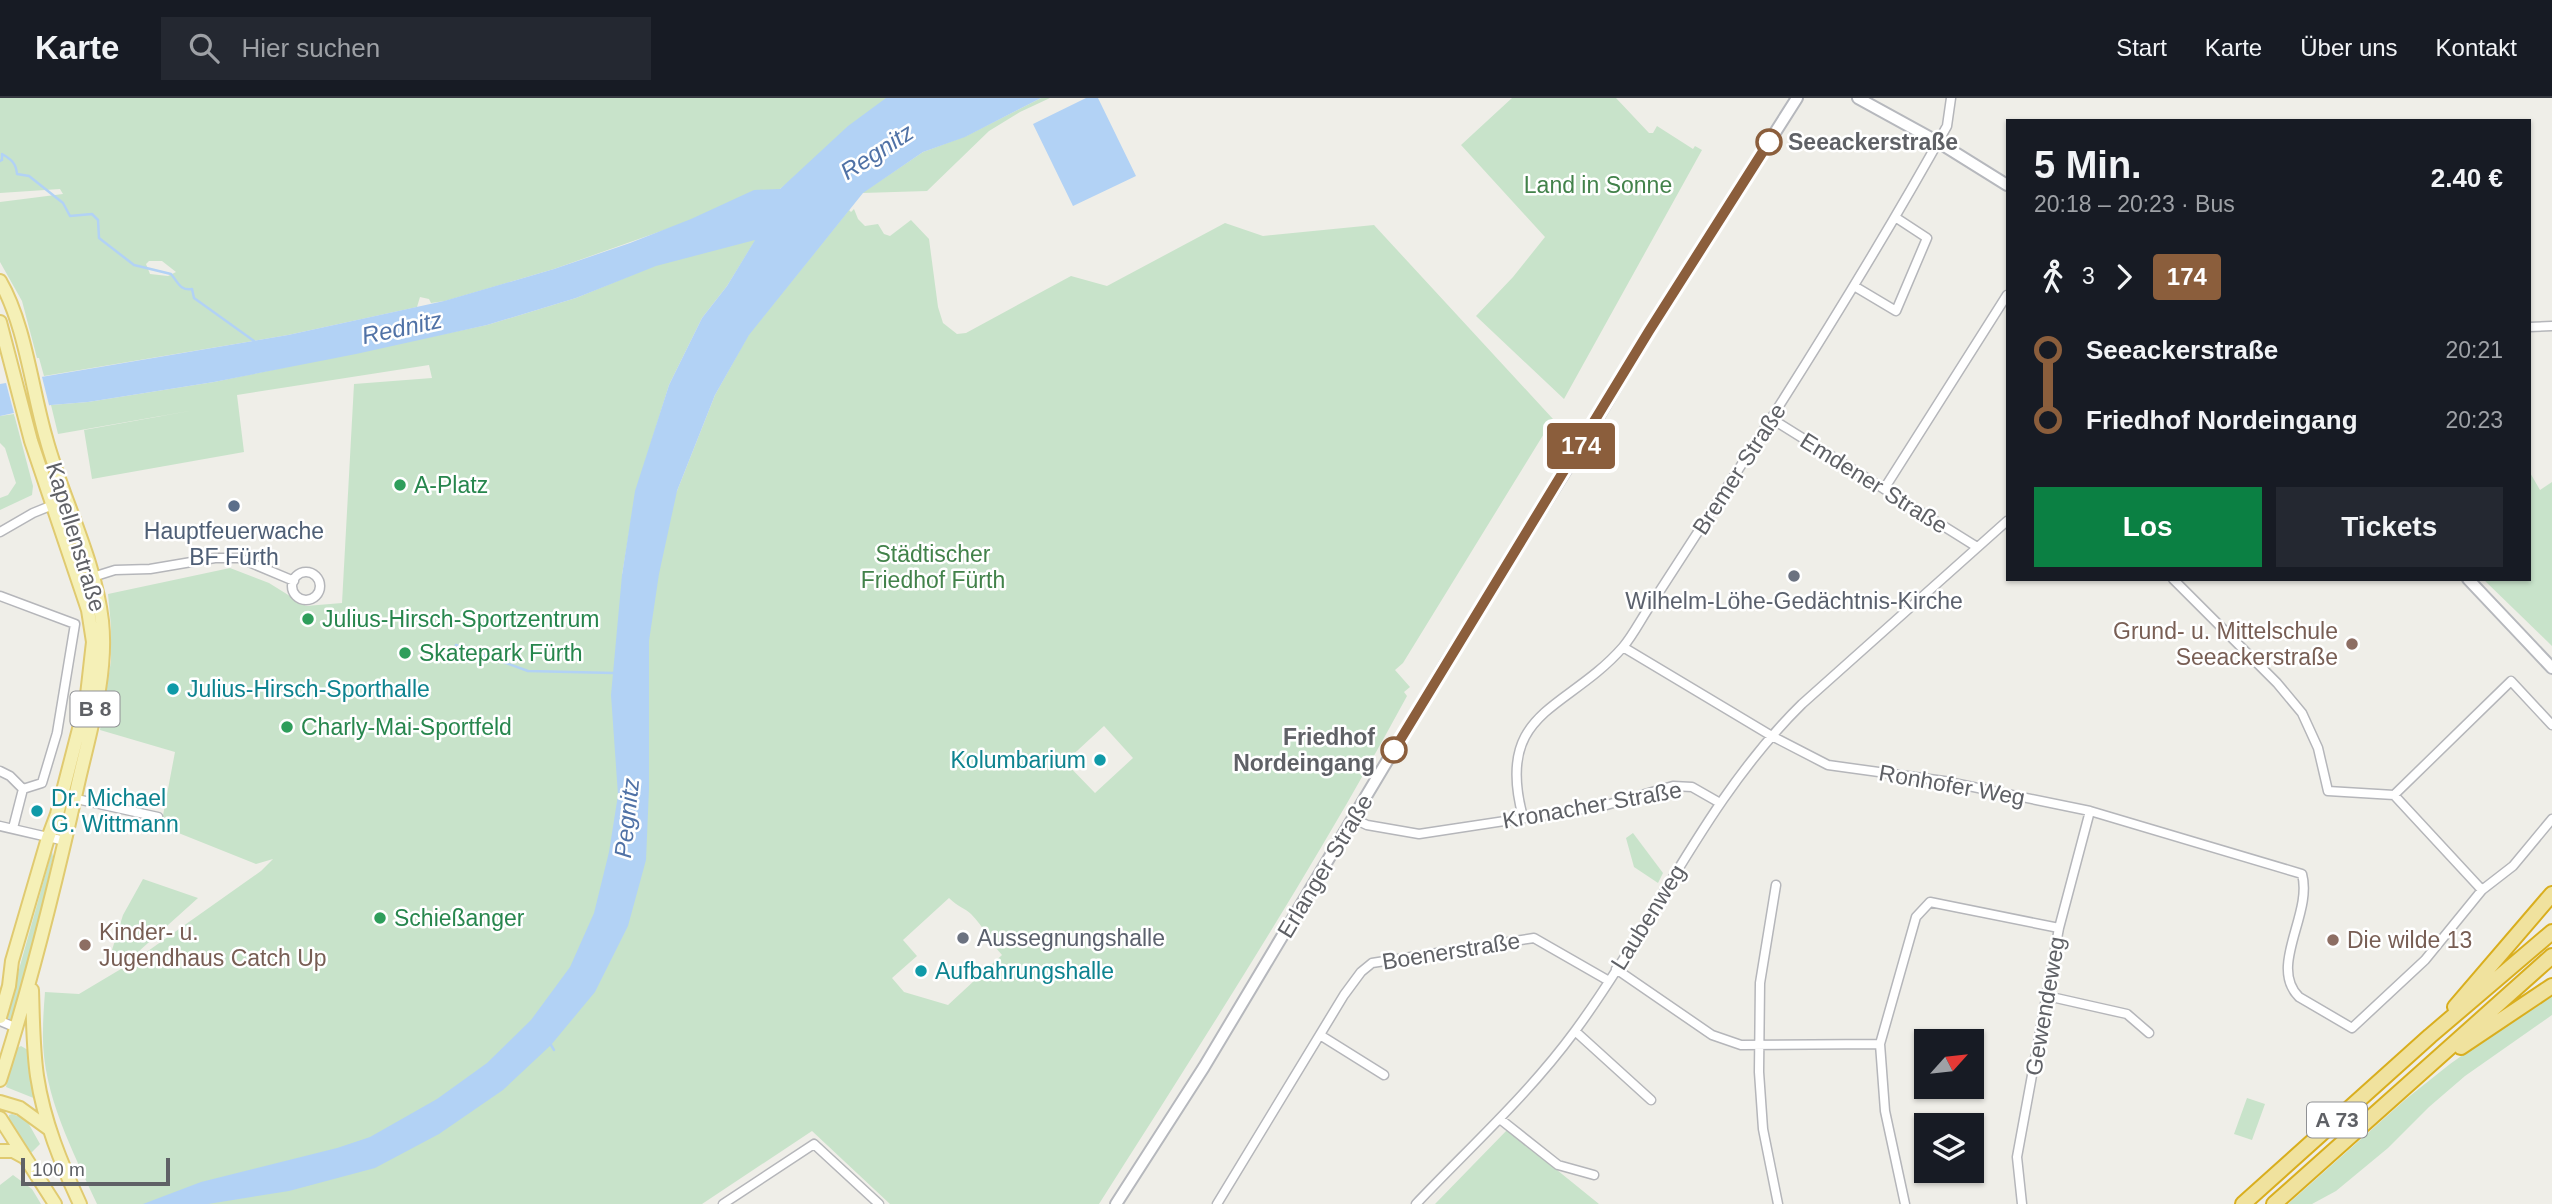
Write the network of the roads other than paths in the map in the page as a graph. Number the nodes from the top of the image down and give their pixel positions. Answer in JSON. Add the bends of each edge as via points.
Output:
{"nodes":[{"id":1,"x":1797,"y":98,"type":"edge"},
{"id":2,"x":1858,"y":98,"type":"edge"},
{"id":3,"x":1951,"y":98,"type":"edge"},
{"id":4,"x":1938,"y":142,"type":"junction"},
{"id":5,"x":2006,"y":184,"type":"edge"},
{"id":6,"x":1895,"y":217,"type":"junction"},
{"id":7,"x":0,"y":281,"type":"edge"},
{"id":8,"x":1854,"y":286,"type":"junction"},
{"id":9,"x":2006,"y":297,"type":"edge"},
{"id":10,"x":0,"y":322,"type":"edge"},
{"id":11,"x":2552,"y":326,"type":"edge"},
{"id":12,"x":2531,"y":327,"type":"edge"},
{"id":13,"x":1772,"y":419,"type":"junction"},
{"id":14,"x":1884,"y":489,"type":"junction"},
{"id":15,"x":65,"y":499,"type":"junction"},
{"id":16,"x":51,"y":505,"type":"junction"},
{"id":17,"x":2006,"y":522,"type":"edge"},
{"id":18,"x":0,"y":532,"type":"edge"},
{"id":19,"x":1977,"y":547,"type":"junction"},
{"id":20,"x":86,"y":578,"type":"junction"},
{"id":21,"x":293,"y":581,"type":"dead end"},
{"id":22,"x":2175,"y":581,"type":"edge"},
{"id":23,"x":2470,"y":581,"type":"edge"},
{"id":24,"x":0,"y":596,"type":"edge"},
{"id":25,"x":1623,"y":647,"type":"junction"},
{"id":26,"x":2552,"y":668,"type":"edge"},
{"id":27,"x":2552,"y":725,"type":"edge"},
{"id":28,"x":1770,"y":735,"type":"junction"},
{"id":29,"x":0,"y":771,"type":"edge"},
{"id":30,"x":23,"y":789,"type":"junction"},
{"id":31,"x":2394,"y":795,"type":"junction"},
{"id":32,"x":69,"y":797,"type":"junction"},
{"id":33,"x":1720,"y":803,"type":"junction"},
{"id":34,"x":2090,"y":811,"type":"junction"},
{"id":35,"x":158,"y":817,"type":"dead end"},
{"id":36,"x":1523,"y":817,"type":"junction"},
{"id":37,"x":1354,"y":819,"type":"junction"},
{"id":38,"x":2552,"y":819,"type":"edge"},
{"id":39,"x":0,"y":826,"type":"edge"},
{"id":40,"x":13,"y":828,"type":"junction"},
{"id":41,"x":48,"y":838,"type":"junction"},
{"id":42,"x":65,"y":841,"type":"junction"},
{"id":43,"x":1776,"y":885,"type":"dead end"},
{"id":44,"x":2482,"y":890,"type":"junction"},
{"id":45,"x":2552,"y":894,"type":"edge"},
{"id":46,"x":2059,"y":928,"type":"junction"},
{"id":47,"x":2552,"y":932,"type":"edge"},
{"id":48,"x":2552,"y":956,"type":"edge"},
{"id":49,"x":12,"y":961,"type":"junction"},
{"id":50,"x":1616,"y":969,"type":"junction"},
{"id":51,"x":31,"y":979,"type":"junction"},
{"id":52,"x":1609,"y":981,"type":"junction"},
{"id":53,"x":0,"y":984,"type":"edge"},
{"id":54,"x":2552,"y":986,"type":"edge"},
{"id":55,"x":2047,"y":996,"type":"junction"},
{"id":56,"x":0,"y":1019,"type":"edge"},
{"id":57,"x":17,"y":1028,"type":"junction"},
{"id":58,"x":1575,"y":1031,"type":"junction"},
{"id":59,"x":2149,"y":1033,"type":"dead end"},
{"id":60,"x":1320,"y":1035,"type":"junction"},
{"id":61,"x":2430,"y":1036,"type":"junction"},
{"id":62,"x":1880,"y":1044,"type":"junction"},
{"id":63,"x":1760,"y":1045,"type":"junction"},
{"id":64,"x":2425,"y":1071,"type":"junction"},
{"id":65,"x":1384,"y":1075,"type":"dead end"},
{"id":66,"x":0,"y":1080,"type":"edge"},
{"id":67,"x":1651,"y":1100,"type":"dead end"},
{"id":68,"x":0,"y":1102,"type":"edge"},
{"id":69,"x":0,"y":1118,"type":"edge"},
{"id":70,"x":1500,"y":1119,"type":"junction"},
{"id":71,"x":50,"y":1133,"type":"junction"},
{"id":72,"x":0,"y":1151,"type":"edge"},
{"id":73,"x":26,"y":1159,"type":"junction"},
{"id":74,"x":1594,"y":1175,"type":"dead end"},
{"id":75,"x":55,"y":1204,"type":"edge"},
{"id":76,"x":80,"y":1204,"type":"edge"},
{"id":77,"x":723,"y":1204,"type":"edge"},
{"id":78,"x":879,"y":1204,"type":"edge"},
{"id":79,"x":1116,"y":1204,"type":"edge"},
{"id":80,"x":1217,"y":1204,"type":"edge"},
{"id":81,"x":1416,"y":1204,"type":"edge"},
{"id":82,"x":1778,"y":1204,"type":"edge"},
{"id":83,"x":1905,"y":1204,"type":"edge"},
{"id":84,"x":2022,"y":1204,"type":"edge"},
{"id":85,"x":2243,"y":1204,"type":"edge"},
{"id":86,"x":2274,"y":1204,"type":"edge"}],
"edges":[{"from":1,"to":37,"type":"main road","name":"Erlanger Straße","via":[[1649,331]]},
{"from":2,"to":4,"type":"main road"},
{"from":3,"to":4,"type":"street","name":"Bremer Straße","via":[[1947,126]]},
{"from":4,"to":5,"type":"main road"},
{"from":4,"to":6,"type":"street","name":"Bremer Straße"},
{"from":6,"to":8,"type":"street","name":"Bremer Straße"},
{"from":6,"to":8,"type":"street","via":[[1927,238],[1896,311]]},
{"from":7,"to":15,"type":"main road","name":"Kapellenstraße","number":"B 8","via":[[13,310]]},
{"from":8,"to":13,"type":"street","name":"Bremer Straße"},
{"from":9,"to":14,"type":"street"},
{"from":10,"to":16,"type":"main road","name":"Kapellenstraße","number":"B 8"},
{"from":11,"to":12,"type":"street"},
{"from":13,"to":14,"type":"street","name":"Emdener Straße"},
{"from":13,"to":25,"type":"street","name":"Bremer Straße"},
{"from":14,"to":19,"type":"street","name":"Emdener Straße"},
{"from":15,"to":16,"type":"street"},
{"from":15,"to":20,"type":"main road","name":"Kapellenstraße","number":"B 8"},
{"from":16,"to":18,"type":"street"},
{"from":16,"to":20,"type":"main road","name":"Kapellenstraße","number":"B 8"},
{"from":17,"to":19,"type":"street"},
{"from":19,"to":28,"type":"street"},
{"from":20,"to":21,"type":"street","via":[[115,570],[239,558]]},
{"from":20,"to":32,"type":"main road","name":"Kapellenstraße","number":"B 8","via":[[102,618],[101,669]]},
{"from":22,"to":31,"type":"street","via":[[2302,713],[2318,748],[2328,792]]},
{"from":23,"to":26,"type":"main road"},
{"from":24,"to":30,"type":"street","via":[[75,624],[46,771],[41,783]]},
{"from":25,"to":28,"type":"street","name":"Ronhofer Weg"},
{"from":25,"to":36,"type":"street","name":"Bremer Straße","via":[[1541,713],[1526,732],[1517,762],[1516,792]]},
{"from":27,"to":31,"type":"street","via":[[2511,681]]},
{"from":28,"to":33,"type":"street"},
{"from":28,"to":34,"type":"street","name":"Ronhofer Weg","via":[[1828,765],[1944,780]]},
{"from":29,"to":30,"type":"street"},
{"from":30,"to":40,"type":"street"},
{"from":31,"to":44,"type":"street"},
{"from":32,"to":35,"type":"street"},
{"from":32,"to":41,"type":"main road","name":"Kapellenstraße","number":"B 8"},
{"from":32,"to":42,"type":"main road","name":"Kapellenstraße","number":"B 8"},
{"from":33,"to":36,"type":"street","name":"Kronacher Straße","via":[[1692,787],[1673,786],[1623,802]]},
{"from":33,"to":50,"type":"street","name":"Laubenweg"},
{"from":34,"to":44,"type":"street","name":"Ronhofer Weg","via":[[2302,874],[2305,892],[2286,970],[2292,990],[2352,1028],[2425,960]]},
{"from":34,"to":46,"type":"street","name":"Gewendeweg"},
{"from":36,"to":37,"type":"street","name":"Kronacher Straße","via":[[1419,834]]},
{"from":37,"to":79,"type":"main road","name":"Erlanger Straße"},
{"from":38,"to":44,"type":"street","via":[[2513,866]]},
{"from":39,"to":40,"type":"street"},
{"from":40,"to":41,"type":"street"},
{"from":41,"to":42,"type":"street"},
{"from":41,"to":49,"type":"main road","name":"Kapellenstraße","number":"B 8"},
{"from":42,"to":51,"type":"main road","name":"Kapellenstraße","number":"B 8"},
{"from":43,"to":63,"type":"street","via":[[1760,982]]},
{"from":45,"to":61,"type":"highway"},
{"from":46,"to":55,"type":"street","name":"Gewendeweg"},
{"from":46,"to":62,"type":"street","via":[[1930,902],[1916,916]]},
{"from":47,"to":61,"type":"highway","number":"A 73"},
{"from":48,"to":64,"type":"highway","number":"A 73"},
{"from":49,"to":53,"type":"main road","name":"Kapellenstraße","number":"B 8"},
{"from":49,"to":56,"type":"main road","name":"Kapellenstraße"},
{"from":50,"to":52,"type":"street","name":"Laubenweg"},
{"from":50,"to":63,"type":"street","via":[[1712,1035],[1741,1045]]},
{"from":51,"to":57,"type":"main road","name":"Kapellenstraße","number":"B 8"},
{"from":51,"to":71,"type":"main road","via":[[36,1066]]},
{"from":52,"to":58,"type":"street","name":"Laubenweg"},
{"from":52,"to":60,"type":"street","name":"Boenerstraße","via":[[1534,938],[1386,959],[1361,972]]},
{"from":54,"to":64,"type":"highway"},
{"from":55,"to":59,"type":"street","via":[[2127,1014]]},
{"from":55,"to":84,"type":"street","name":"Gewendeweg","via":[[2017,1157]]},
{"from":56,"to":57,"type":"street"},
{"from":57,"to":66,"type":"main road","name":"Kapellenstraße","number":"B 8"},
{"from":58,"to":67,"type":"street"},
{"from":58,"to":70,"type":"street","name":"Laubenweg"},
{"from":60,"to":65,"type":"street"},
{"from":60,"to":80,"type":"street","name":"Boenerstraße"},
{"from":61,"to":85,"type":"highway","number":"A 73"},
{"from":62,"to":63,"type":"street"},
{"from":62,"to":83,"type":"street","via":[[1885,1111]]},
{"from":63,"to":82,"type":"street","via":[[1763,1129]]},
{"from":64,"to":86,"type":"highway","number":"A 73"},
{"from":68,"to":71,"type":"main road","via":[[20,1108]]},
{"from":69,"to":73,"type":"main road"},
{"from":70,"to":74,"type":"street","via":[[1558,1165]]},
{"from":70,"to":81,"type":"street","name":"Laubenweg"},
{"from":71,"to":76,"type":"main road"},
{"from":72,"to":73,"type":"main road","via":[[13,1151]]},
{"from":73,"to":75,"type":"main road"},
{"from":77,"to":78,"type":"street","via":[[814,1144]]}]}
